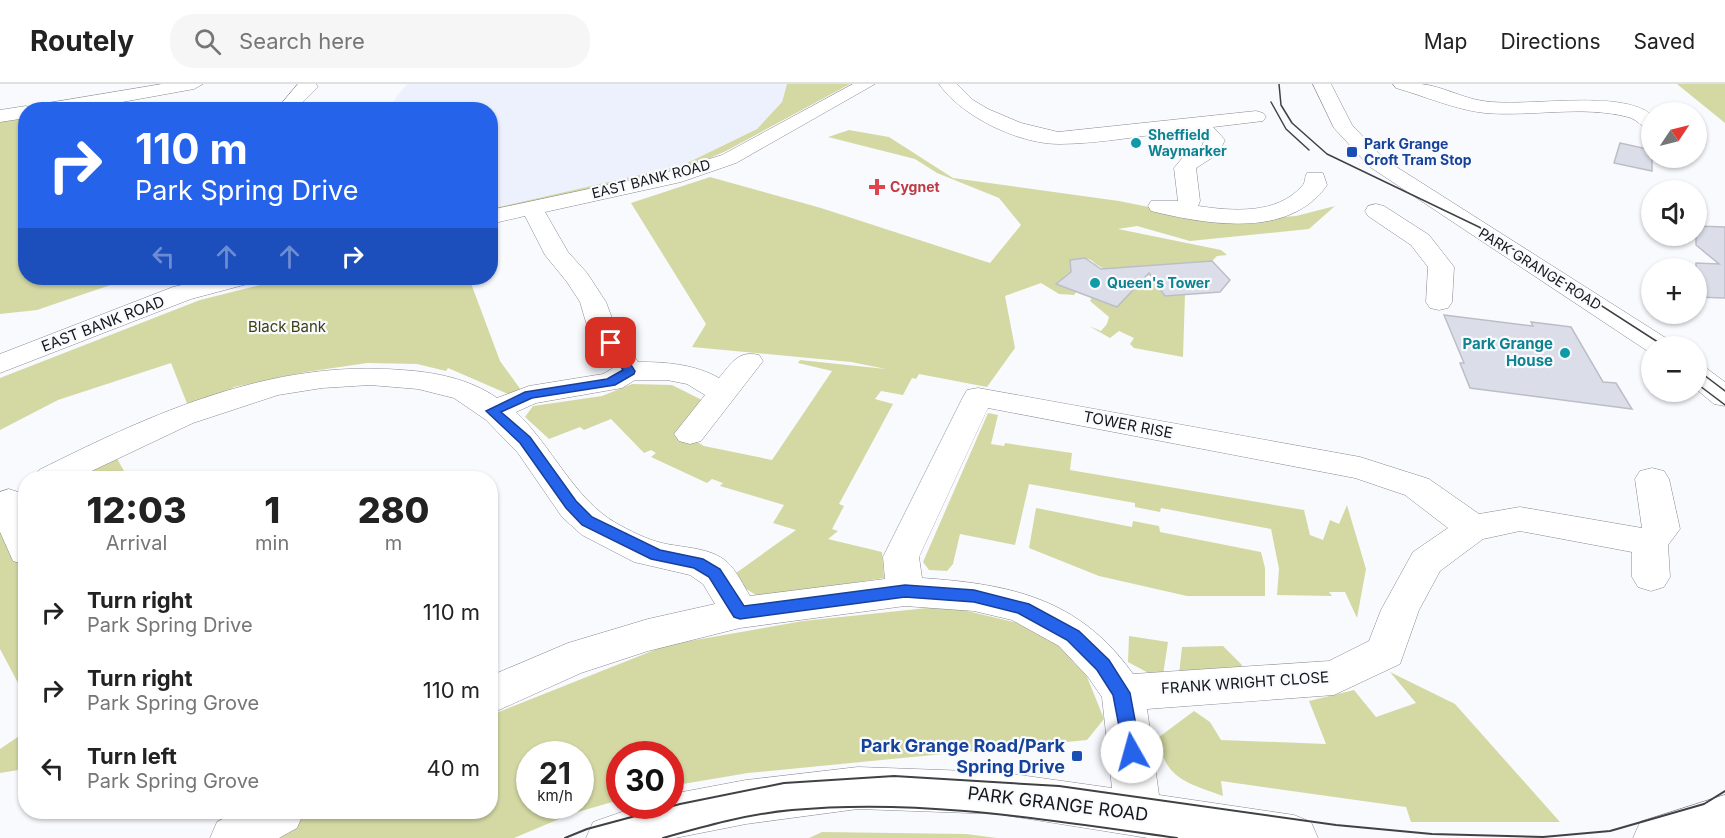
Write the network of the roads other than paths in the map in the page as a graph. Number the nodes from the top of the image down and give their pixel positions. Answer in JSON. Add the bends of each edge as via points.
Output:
{"nodes":[{"id":1,"x":190,"y":84,"type":"edge"},
{"id":2,"x":307,"y":84,"type":"edge"},
{"id":3,"x":866,"y":84,"type":"edge"},
{"id":4,"x":948,"y":84,"type":"edge"},
{"id":5,"x":1322,"y":84,"type":"edge"},
{"id":6,"x":1402,"y":84,"type":"edge"},
{"id":7,"x":88,"y":102,"type":"edge"},
{"id":8,"x":292,"y":102,"type":"edge"},
{"id":9,"x":18,"y":113,"type":"edge"},
{"id":10,"x":1641,"y":115,"type":"edge"},
{"id":11,"x":0,"y":116,"type":"edge"},
{"id":12,"x":1257,"y":117,"type":"dead end"},
{"id":13,"x":1196,"y":123,"type":"junction"},
{"id":14,"x":1291,"y":181,"type":"dead end"},
{"id":15,"x":1420,"y":194,"type":"junction"},
{"id":16,"x":1159,"y":206,"type":"dead end"},
{"id":17,"x":532,"y":208,"type":"junction"},
{"id":18,"x":1184,"y":211,"type":"junction"},
{"id":19,"x":498,"y":215,"type":"edge"},
{"id":20,"x":214,"y":285,"type":"edge"},
{"id":21,"x":1439,"y":302,"type":"dead end"},
{"id":22,"x":1643,"y":336,"type":"edge"},
{"id":23,"x":749,"y":361,"type":"dead end"},
{"id":24,"x":0,"y":364,"type":"edge"},
{"id":25,"x":629,"y":371,"type":"junction"},
{"id":26,"x":1707,"y":383,"type":"edge"},
{"id":27,"x":724,"y":393,"type":"junction"},
{"id":28,"x":1725,"y":397,"type":"edge"},
{"id":29,"x":492,"y":411,"type":"junction"},
{"id":30,"x":690,"y":434,"type":"dead end"},
{"id":31,"x":65,"y":471,"type":"edge"},
{"id":32,"x":1652,"y":479,"type":"dead end"},
{"id":33,"x":11,"y":500,"type":"edge"},
{"id":34,"x":1473,"y":528,"type":"junction"},
{"id":35,"x":18,"y":532,"type":"edge"},
{"id":36,"x":905,"y":591,"type":"junction"},
{"id":37,"x":740,"y":613,"type":"junction"},
{"id":38,"x":498,"y":692,"type":"edge"},
{"id":39,"x":1122,"y":693,"type":"junction"},
{"id":40,"x":1138,"y":813,"type":"junction"},
{"id":41,"x":1725,"y":817,"type":"edge"},
{"id":42,"x":268,"y":819,"type":"edge"},
{"id":43,"x":234,"y":838,"type":"edge"},
{"id":44,"x":610,"y":838,"type":"edge"},
{"id":45,"x":1294,"y":838,"type":"edge"},
{"id":46,"x":1657,"y":838,"type":"edge"}],
"edges":[{"from":1,"to":7,"type":"street"},
{"from":2,"to":8,"type":"street","via":[[309,87]]},
{"from":3,"to":17,"type":"street","name":"EAST BANK ROAD","via":[[729,159],[673,177]]},
{"from":4,"to":13,"type":"street","via":[[954,94],[974,108],[1040,136],[1079,137]]},
{"from":5,"to":15,"type":"street","name":"PARK GRANGE ROAD","via":[[1343,129],[1377,163]]},
{"from":6,"to":10,"type":"street","via":[[1482,106],[1591,106]]},
{"from":9,"to":11,"type":"street"},
{"from":12,"to":13,"type":"street"},
{"from":13,"to":18,"type":"street","via":[[1215,140],[1211,150],[1191,160],[1185,168],[1189,201]]},
{"from":14,"to":18,"type":"street","via":[[1316,182],[1307,196],[1268,213],[1227,217]]},
{"from":15,"to":21,"type":"street","via":[[1372,213],[1420,240],[1441,267]]},
{"from":15,"to":22,"type":"street","name":"PARK GRANGE ROAD"},
{"from":16,"to":18,"type":"street"},
{"from":17,"to":19,"type":"street","name":"EAST BANK ROAD"},
{"from":17,"to":25,"type":"street","via":[[557,255],[593,302],[602,329]]},
{"from":20,"to":24,"type":"street","name":"EAST BANK ROAD","via":[[182,293]]},
{"from":23,"to":27,"type":"street"},
{"from":25,"to":27,"type":"street","via":[[696,376]]},
{"from":25,"to":29,"type":"street","via":[[610,382],[529,395]]},
{"from":26,"to":28,"type":"street"},
{"from":27,"to":30,"type":"street"},
{"from":29,"to":31,"type":"street","via":[[478,399],[429,382],[395,377],[337,378],[199,409]]},
{"from":29,"to":37,"type":"street","via":[[525,440],[587,521],[656,555],[698,563],[715,573]]},
{"from":32,"to":34,"type":"street","name":"FRANK WRIGHT CLOSE","via":[[1662,529],[1651,559],[1520,519]]},
{"from":33,"to":35,"type":"street"},
{"from":34,"to":36,"type":"street","name":"TOWER RISE","via":[[1417,487],[1360,468],[978,397],[901,557]]},
{"from":34,"to":39,"type":"street","name":"FRANK WRIGHT CLOSE","via":[[1425,562],[1400,610],[1386,652],[1334,678]]},
{"from":36,"to":37,"type":"street"},
{"from":36,"to":39,"type":"street","via":[[974,596],[1023,608],[1073,635],[1103,665]]},
{"from":37,"to":38,"type":"street","via":[[648,635],[568,660]]},
{"from":39,"to":40,"type":"street","via":[[1130,730]]},
{"from":40,"to":44,"type":"street","name":"PARK GRANGE ROAD","via":[[998,794],[858,788],[677,815]]},
{"from":40,"to":45,"type":"street","name":"PARK GRANGE ROAD"},
{"from":41,"to":46,"type":"street"},
{"from":42,"to":43,"type":"street"}]}
